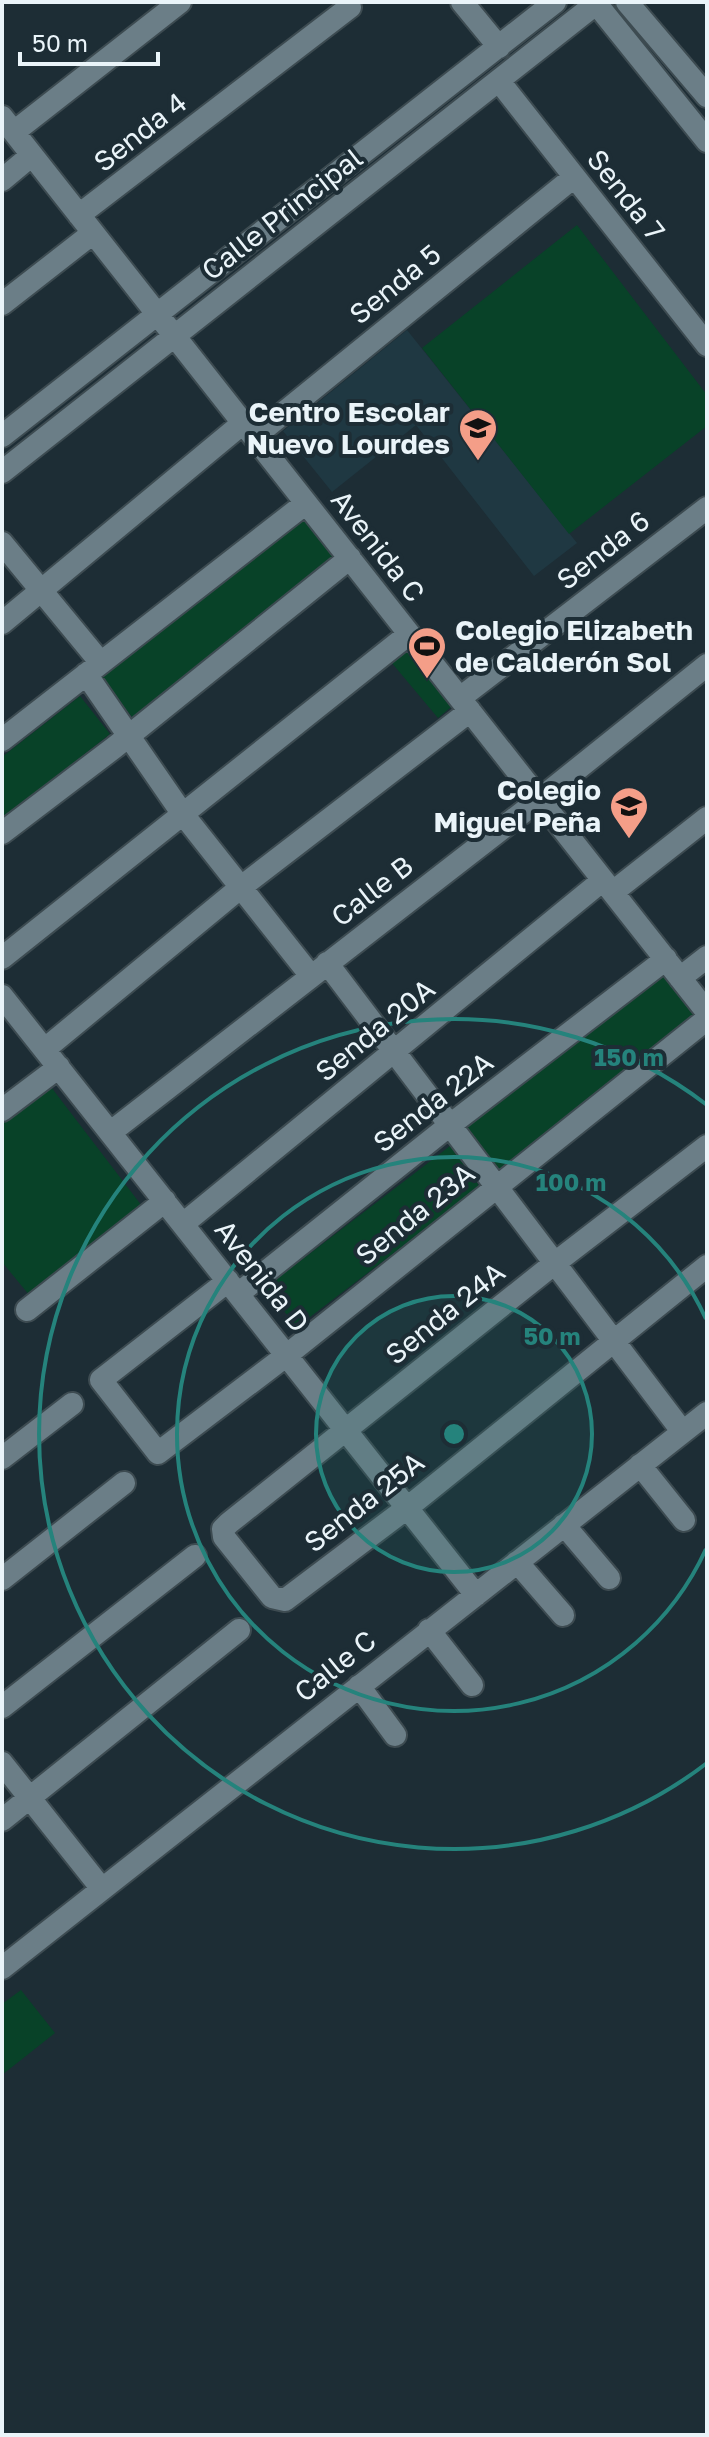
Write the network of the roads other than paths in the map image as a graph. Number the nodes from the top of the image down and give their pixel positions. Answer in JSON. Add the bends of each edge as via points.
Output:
{"nodes":[{"id":1,"x":180,"y":2,"type":"edge"},
{"id":2,"x":462,"y":2,"type":"edge"},
{"id":3,"x":555,"y":2,"type":"edge"},
{"id":4,"x":627,"y":2,"type":"edge"},
{"id":5,"x":596,"y":3,"type":"edge"},
{"id":6,"x":350,"y":7,"type":"dead end"},
{"id":7,"x":499,"y":47,"type":"junction"},
{"id":8,"x":499,"y":81,"type":"junction"},
{"id":9,"x":702,"y":81,"type":"edge"},
{"id":10,"x":8,"y":124,"type":"edge"},
{"id":11,"x":707,"y":141,"type":"edge"},
{"id":12,"x":32,"y":155,"type":"junction"},
{"id":13,"x":574,"y":177,"type":"junction"},
{"id":14,"x":2,"y":180,"type":"edge"},
{"id":15,"x":86,"y":224,"type":"junction"},
{"id":16,"x":2,"y":304,"type":"edge"},
{"id":17,"x":158,"y":315,"type":"junction"},
{"id":18,"x":175,"y":337,"type":"junction"},
{"id":19,"x":707,"y":345,"type":"edge"},
{"id":20,"x":249,"y":430,"type":"junction"},
{"id":21,"x":2,"y":436,"type":"edge"},
{"id":22,"x":2,"y":472,"type":"edge"},
{"id":23,"x":306,"y":503,"type":"junction"},
{"id":24,"x":707,"y":508,"type":"edge"},
{"id":25,"x":2,"y":543,"type":"edge"},
{"id":26,"x":350,"y":558,"type":"junction"},
{"id":27,"x":41,"y":592,"type":"junction"},
{"id":28,"x":2,"y":623,"type":"edge"},
{"id":29,"x":409,"y":634,"type":"junction"},
{"id":30,"x":707,"y":665,"type":"edge"},
{"id":31,"x":94,"y":668,"type":"junction"},
{"id":32,"x":465,"y":705,"type":"junction"},
{"id":33,"x":128,"y":736,"type":"junction"},
{"id":34,"x":2,"y":740,"type":"edge"},
{"id":35,"x":540,"y":799,"type":"junction"},
{"id":36,"x":182,"y":813,"type":"junction"},
{"id":37,"x":707,"y":818,"type":"edge"},
{"id":38,"x":2,"y":833,"type":"edge"},
{"id":39,"x":608,"y":886,"type":"junction"},
{"id":40,"x":240,"y":888,"type":"junction"},
{"id":41,"x":707,"y":957,"type":"edge"},
{"id":42,"x":2,"y":958,"type":"edge"},
{"id":43,"x":666,"y":959,"type":"junction"},
{"id":44,"x":319,"y":969,"type":"junction"},
{"id":45,"x":680,"y":978,"type":"junction"},
{"id":46,"x":2,"y":996,"type":"edge"},
{"id":47,"x":707,"y":1012,"type":"edge"},
{"id":48,"x":707,"y":1019,"type":"edge"},
{"id":49,"x":45,"y":1049,"type":"junction"},
{"id":50,"x":395,"y":1053,"type":"junction"},
{"id":51,"x":59,"y":1067,"type":"junction"},
{"id":52,"x":2,"y":1110,"type":"edge"},
{"id":53,"x":450,"y":1125,"type":"junction"},
{"id":54,"x":111,"y":1132,"type":"junction"},
{"id":55,"x":707,"y":1146,"type":"edge"},
{"id":56,"x":496,"y":1186,"type":"junction"},
{"id":57,"x":165,"y":1201,"type":"junction"},
{"id":58,"x":183,"y":1224,"type":"junction"},
{"id":59,"x":555,"y":1263,"type":"junction"},
{"id":60,"x":707,"y":1266,"type":"edge"},
{"id":61,"x":233,"y":1288,"type":"junction"},
{"id":62,"x":27,"y":1310,"type":"dead end"},
{"id":63,"x":614,"y":1341,"type":"junction"},
{"id":64,"x":287,"y":1355,"type":"junction"},
{"id":65,"x":72,"y":1404,"type":"dead end"},
{"id":66,"x":707,"y":1413,"type":"edge"},
{"id":67,"x":346,"y":1430,"type":"junction"},
{"id":68,"x":682,"y":1431,"type":"junction"},
{"id":69,"x":158,"y":1453,"type":"joint"},
{"id":70,"x":2,"y":1458,"type":"edge"},
{"id":71,"x":640,"y":1465,"type":"junction"},
{"id":72,"x":124,"y":1483,"type":"dead end"},
{"id":73,"x":407,"y":1508,"type":"junction"},
{"id":74,"x":684,"y":1520,"type":"dead end"},
{"id":75,"x":564,"y":1525,"type":"junction"},
{"id":76,"x":195,"y":1556,"type":"dead end"},
{"id":77,"x":517,"y":1562,"type":"junction"},
{"id":78,"x":609,"y":1578,"type":"dead end"},
{"id":79,"x":2,"y":1579,"type":"edge"},
{"id":80,"x":476,"y":1595,"type":"junction"},
{"id":81,"x":278,"y":1600,"type":"joint"},
{"id":82,"x":563,"y":1615,"type":"dead end"},
{"id":83,"x":239,"y":1630,"type":"dead end"},
{"id":84,"x":429,"y":1630,"type":"junction"},
{"id":85,"x":472,"y":1685,"type":"dead end"},
{"id":86,"x":359,"y":1686,"type":"junction"},
{"id":87,"x":2,"y":1707,"type":"edge"},
{"id":88,"x":395,"y":1735,"type":"dead end"},
{"id":89,"x":2,"y":1763,"type":"edge"},
{"id":90,"x":30,"y":1799,"type":"junction"},
{"id":91,"x":2,"y":1820,"type":"edge"},
{"id":92,"x":102,"y":1889,"type":"junction"},
{"id":93,"x":2,"y":1968,"type":"edge"}],
"edges":[{"from":1,"to":10,"type":"street"},
{"from":2,"to":7,"type":"street"},
{"from":3,"to":7,"type":"street","name":"Calle Principal"},
{"from":4,"to":9,"type":"street"},
{"from":5,"to":8,"type":"street","name":"Calle Principal"},
{"from":5,"to":11,"type":"street"},
{"from":6,"to":15,"type":"street","name":"Senda 4"},
{"from":7,"to":17,"type":"street","name":"Calle Principal"},
{"from":8,"to":13,"type":"street","name":"Senda 7"},
{"from":8,"to":18,"type":"street","name":"Calle Principal"},
{"from":10,"to":12,"type":"street","name":"Avenida C"},
{"from":12,"to":14,"type":"street"},
{"from":12,"to":15,"type":"street","name":"Avenida C"},
{"from":13,"to":19,"type":"street","name":"Senda 7"},
{"from":13,"to":20,"type":"street","name":"Senda 5"},
{"from":15,"to":16,"type":"street","name":"Senda 4"},
{"from":15,"to":17,"type":"street","name":"Avenida C"},
{"from":17,"to":18,"type":"street","name":"Avenida C"},
{"from":17,"to":21,"type":"street","name":"Calle Principal"},
{"from":18,"to":20,"type":"street","name":"Avenida C"},
{"from":18,"to":22,"type":"street","name":"Calle Principal"},
{"from":20,"to":23,"type":"street","name":"Avenida C"},
{"from":20,"to":27,"type":"street","name":"Senda 5"},
{"from":23,"to":26,"type":"street","name":"Avenida C"},
{"from":23,"to":31,"type":"street"},
{"from":24,"to":32,"type":"street","name":"Senda 6"},
{"from":25,"to":27,"type":"street"},
{"from":26,"to":29,"type":"street","name":"Avenida C"},
{"from":26,"to":33,"type":"street"},
{"from":27,"to":28,"type":"street","name":"Senda 5"},
{"from":27,"to":31,"type":"street"},
{"from":29,"to":32,"type":"street","name":"Avenida C"},
{"from":29,"to":36,"type":"street"},
{"from":30,"to":35,"type":"street","name":"Calle B"},
{"from":31,"to":33,"type":"street"},
{"from":31,"to":34,"type":"street"},
{"from":32,"to":35,"type":"street","name":"Avenida C"},
{"from":32,"to":40,"type":"street","name":"Senda 6"},
{"from":33,"to":36,"type":"street"},
{"from":33,"to":38,"type":"street"},
{"from":35,"to":39,"type":"street","name":"Avenida C"},
{"from":35,"to":44,"type":"street","name":"Calle B"},
{"from":36,"to":40,"type":"street"},
{"from":36,"to":42,"type":"street"},
{"from":37,"to":39,"type":"street","name":"Senda 20A"},
{"from":39,"to":43,"type":"street","name":"Avenida C"},
{"from":39,"to":50,"type":"street","name":"Senda 20A"},
{"from":40,"to":44,"type":"street"},
{"from":40,"to":49,"type":"street","name":"Senda 6"},
{"from":41,"to":45,"type":"street"},
{"from":43,"to":45,"type":"street","name":"Avenida C"},
{"from":43,"to":53,"type":"street","name":"Senda 22A"},
{"from":44,"to":50,"type":"street"},
{"from":44,"to":54,"type":"street","name":"Calle B"},
{"from":45,"to":47,"type":"street","name":"Avenida C"},
{"from":46,"to":49,"type":"street","name":"Avenida D"},
{"from":48,"to":56,"type":"street","name":"Senda 23A"},
{"from":49,"to":51,"type":"street","name":"Avenida D"},
{"from":50,"to":53,"type":"street"},
{"from":50,"to":58,"type":"street","name":"Senda 20A"},
{"from":51,"to":52,"type":"street"},
{"from":51,"to":54,"type":"street","name":"Avenida D"},
{"from":53,"to":56,"type":"street"},
{"from":53,"to":61,"type":"street","name":"Senda 22A"},
{"from":54,"to":57,"type":"street","name":"Avenida D"},
{"from":55,"to":59,"type":"street","name":"Senda 24A"},
{"from":56,"to":59,"type":"street"},
{"from":56,"to":64,"type":"street","name":"Senda 23A"},
{"from":57,"to":58,"type":"street","name":"Avenida D"},
{"from":57,"to":62,"type":"street"},
{"from":58,"to":61,"type":"street","name":"Avenida D"},
{"from":59,"to":63,"type":"street"},
{"from":59,"to":67,"type":"street","name":"Senda 24A"},
{"from":60,"to":63,"type":"street","name":"Senda 25A"},
{"from":61,"to":64,"type":"street","name":"Avenida D"},
{"from":61,"to":69,"type":"street","name":"Senda 22A","via":[[101,1380]]},
{"from":63,"to":68,"type":"street"},
{"from":63,"to":73,"type":"street","name":"Senda 25A"},
{"from":64,"to":67,"type":"street","name":"Avenida D"},
{"from":64,"to":69,"type":"street","name":"Senda 23A"},
{"from":65,"to":70,"type":"street"},
{"from":66,"to":68,"type":"street","name":"Calle C"},
{"from":67,"to":73,"type":"street","name":"Avenida D"},
{"from":67,"to":81,"type":"street","name":"Senda 24A","via":[[223,1529],[224,1537]]},
{"from":68,"to":71,"type":"street","name":"Calle C"},
{"from":71,"to":74,"type":"street"},
{"from":71,"to":75,"type":"street","name":"Calle C"},
{"from":72,"to":79,"type":"street"},
{"from":73,"to":80,"type":"street","name":"Avenida D"},
{"from":73,"to":81,"type":"street","name":"Senda 25A","via":[[285,1600]]},
{"from":75,"to":77,"type":"street","name":"Calle C"},
{"from":75,"to":78,"type":"street"},
{"from":76,"to":87,"type":"street"},
{"from":77,"to":80,"type":"street","name":"Calle C"},
{"from":77,"to":82,"type":"street"},
{"from":80,"to":84,"type":"street","name":"Calle C"},
{"from":83,"to":90,"type":"street"},
{"from":84,"to":85,"type":"street"},
{"from":84,"to":86,"type":"street","name":"Calle C"},
{"from":86,"to":88,"type":"street"},
{"from":86,"to":92,"type":"street","name":"Calle C"},
{"from":89,"to":90,"type":"street"},
{"from":90,"to":91,"type":"street"},
{"from":90,"to":92,"type":"street"},
{"from":92,"to":93,"type":"street","name":"Calle C"}]}
